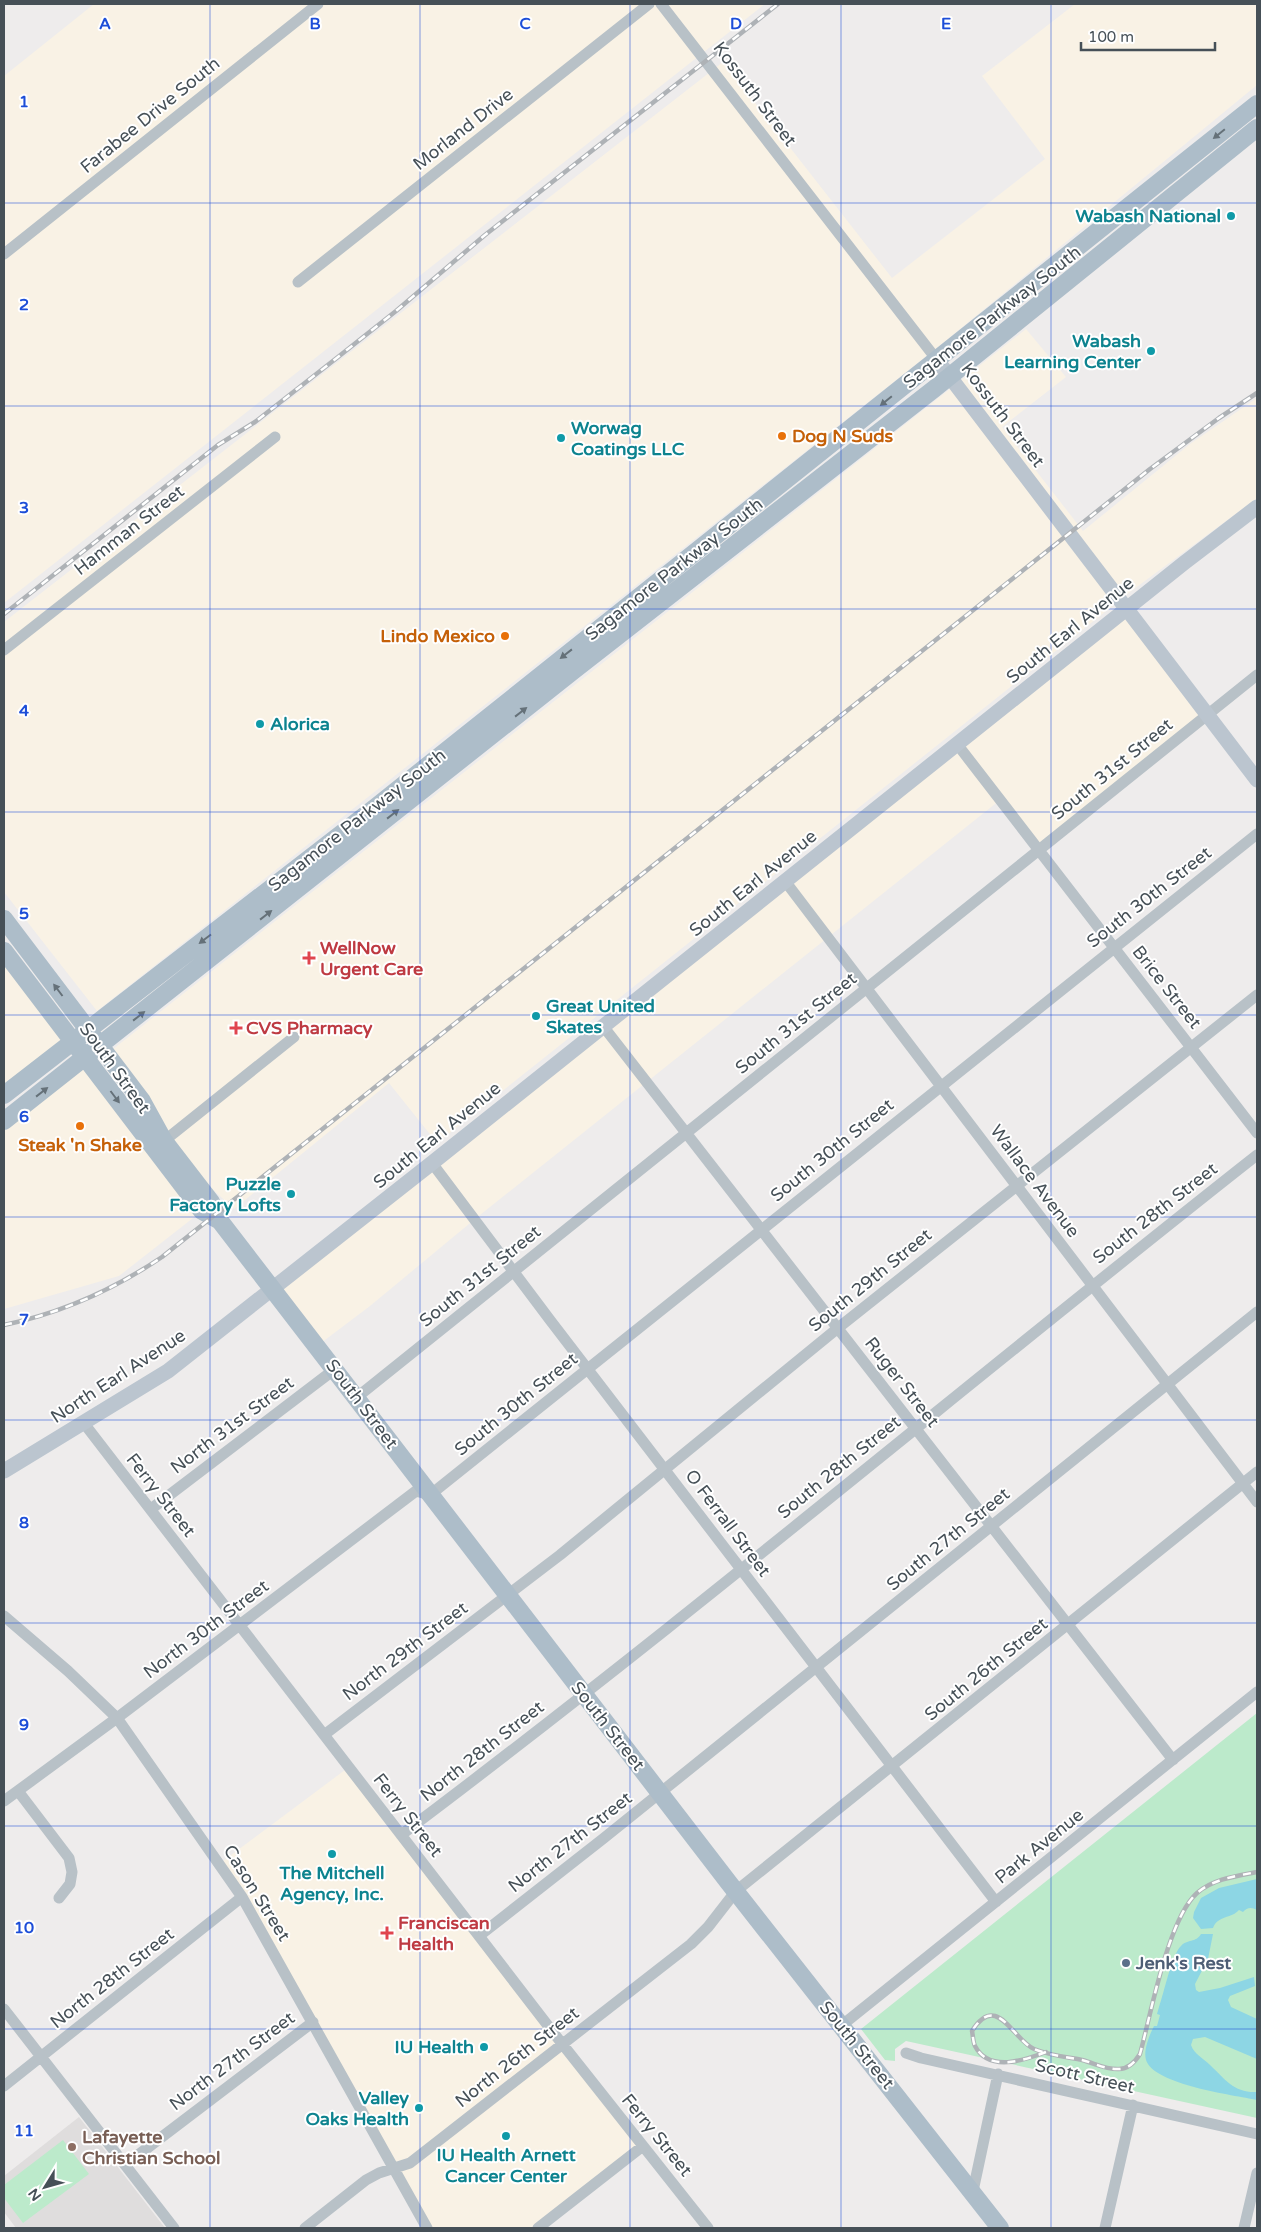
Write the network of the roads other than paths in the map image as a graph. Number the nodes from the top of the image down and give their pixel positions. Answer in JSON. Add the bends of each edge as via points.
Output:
{"nodes":[{"id":1,"x":318,"y":4,"type":"edge"},
{"id":2,"x":649,"y":4,"type":"edge"},
{"id":3,"x":661,"y":4,"type":"edge"},
{"id":4,"x":1257,"y":104,"type":"edge"},
{"id":5,"x":1257,"y":128,"type":"edge"},
{"id":6,"x":4,"y":254,"type":"edge"},
{"id":7,"x":298,"y":282,"type":"dead end"},
{"id":8,"x":938,"y":360,"type":"junction"},
{"id":9,"x":950,"y":376,"type":"junction"},
{"id":10,"x":275,"y":437,"type":"dead end"},
{"id":11,"x":1257,"y":508,"type":"edge"},
{"id":12,"x":1126,"y":609,"type":"junction"},
{"id":13,"x":4,"y":650,"type":"edge"},
{"id":14,"x":1257,"y":675,"type":"edge"},
{"id":15,"x":1207,"y":715,"type":"junction"},
{"id":16,"x":957,"y":744,"type":"junction"},
{"id":17,"x":1257,"y":780,"type":"edge"},
{"id":18,"x":1257,"y":834,"type":"edge"},
{"id":19,"x":1040,"y":850,"type":"junction"},
{"id":20,"x":785,"y":881,"type":"junction"},
{"id":21,"x":4,"y":919,"type":"edge"},
{"id":22,"x":1114,"y":946,"type":"junction"},
{"id":23,"x":4,"y":951,"type":"edge"},
{"id":24,"x":867,"y":989,"type":"junction"},
{"id":25,"x":1257,"y":995,"type":"edge"},
{"id":26,"x":603,"y":1026,"type":"junction"},
{"id":27,"x":87,"y":1029,"type":"junction"},
{"id":28,"x":294,"y":1038,"type":"dead end"},
{"id":29,"x":73,"y":1040,"type":"junction"},
{"id":30,"x":101,"y":1046,"type":"junction"},
{"id":31,"x":1191,"y":1047,"type":"junction"},
{"id":32,"x":86,"y":1058,"type":"junction"},
{"id":33,"x":940,"y":1086,"type":"junction"},
{"id":34,"x":4,"y":1095,"type":"edge"},
{"id":35,"x":4,"y":1122,"type":"edge"},
{"id":36,"x":687,"y":1133,"type":"junction"},
{"id":37,"x":1257,"y":1133,"type":"edge"},
{"id":38,"x":164,"y":1140,"type":"junction"},
{"id":39,"x":1257,"y":1155,"type":"edge"},
{"id":40,"x":432,"y":1163,"type":"junction"},
{"id":41,"x":1016,"y":1186,"type":"junction"},
{"id":42,"x":220,"y":1220,"type":"junction"},
{"id":43,"x":761,"y":1229,"type":"junction"},
{"id":44,"x":515,"y":1271,"type":"junction"},
{"id":45,"x":1092,"y":1285,"type":"junction"},
{"id":46,"x":273,"y":1288,"type":"junction"},
{"id":47,"x":1257,"y":1312,"type":"edge"},
{"id":48,"x":838,"y":1328,"type":"junction"},
{"id":49,"x":335,"y":1369,"type":"junction"},
{"id":50,"x":588,"y":1369,"type":"junction"},
{"id":51,"x":1168,"y":1384,"type":"junction"},
{"id":52,"x":356,"y":1398,"type":"junction"},
{"id":53,"x":83,"y":1422,"type":"junction"},
{"id":54,"x":915,"y":1429,"type":"junction"},
{"id":55,"x":665,"y":1469,"type":"junction"},
{"id":56,"x":4,"y":1471,"type":"edge"},
{"id":57,"x":1257,"y":1472,"type":"edge"},
{"id":58,"x":1243,"y":1483,"type":"junction"},
{"id":59,"x":430,"y":1495,"type":"junction"},
{"id":60,"x":1257,"y":1502,"type":"edge"},
{"id":61,"x":151,"y":1509,"type":"junction"},
{"id":62,"x":992,"y":1526,"type":"junction"},
{"id":63,"x":741,"y":1568,"type":"junction"},
{"id":64,"x":508,"y":1595,"type":"junction"},
{"id":65,"x":4,"y":1616,"type":"edge"},
{"id":66,"x":239,"y":1625,"type":"junction"},
{"id":67,"x":1068,"y":1625,"type":"junction"},
{"id":68,"x":816,"y":1667,"type":"junction"},
{"id":69,"x":1257,"y":1692,"type":"edge"},
{"id":70,"x":584,"y":1695,"type":"junction"},
{"id":71,"x":117,"y":1718,"type":"junction"},
{"id":72,"x":324,"y":1734,"type":"junction"},
{"id":73,"x":1173,"y":1760,"type":"junction"},
{"id":74,"x":892,"y":1767,"type":"junction"},
{"id":75,"x":18,"y":1791,"type":"junction"},
{"id":76,"x":660,"y":1793,"type":"junction"},
{"id":77,"x":4,"y":1801,"type":"edge"},
{"id":78,"x":401,"y":1835,"type":"junction"},
{"id":79,"x":736,"y":1891,"type":"junction"},
{"id":80,"x":242,"y":1897,"type":"junction"},
{"id":81,"x":59,"y":1898,"type":"dead end"},
{"id":82,"x":996,"y":1902,"type":"junction"},
{"id":83,"x":479,"y":1936,"type":"junction"},
{"id":84,"x":4,"y":2009,"type":"edge"},
{"id":85,"x":313,"y":2022,"type":"junction"},
{"id":86,"x":841,"y":2026,"type":"junction"},
{"id":87,"x":562,"y":2044,"type":"junction"},
{"id":88,"x":906,"y":2053,"type":"dead end"},
{"id":89,"x":41,"y":2056,"type":"junction"},
{"id":90,"x":998,"y":2074,"type":"junction"},
{"id":91,"x":4,"y":2086,"type":"edge"},
{"id":92,"x":1133,"y":2105,"type":"junction"},
{"id":93,"x":1257,"y":2134,"type":"edge"},
{"id":94,"x":643,"y":2146,"type":"junction"},
{"id":95,"x":125,"y":2166,"type":"junction"},
{"id":96,"x":395,"y":2169,"type":"junction"},
{"id":97,"x":1257,"y":2173,"type":"edge"},
{"id":98,"x":973,"y":2192,"type":"junction"},
{"id":99,"x":545,"y":2226,"type":"edge"},
{"id":100,"x":174,"y":2228,"type":"edge"},
{"id":101,"x":305,"y":2228,"type":"edge"},
{"id":102,"x":428,"y":2228,"type":"edge"},
{"id":103,"x":708,"y":2228,"type":"edge"},
{"id":104,"x":1001,"y":2228,"type":"edge"},
{"id":105,"x":1106,"y":2228,"type":"edge"},
{"id":106,"x":1244,"y":2228,"type":"edge"}],
"edges":[{"from":1,"to":6,"type":"street","name":"Farabee Drive South"},
{"from":2,"to":7,"type":"street","name":"Morland Drive"},
{"from":3,"to":8,"type":"street","name":"Kossuth Street"},
{"from":4,"to":8,"type":"main road","name":"Sagamore Parkway South","one_way":true},
{"from":5,"to":9,"type":"main road","name":"Sagamore Parkway South"},
{"from":8,"to":9,"type":"street","name":"Kossuth Street"},
{"from":8,"to":27,"type":"main road","name":"Sagamore Parkway South","one_way":true,"via":[[377,806]]},
{"from":9,"to":12,"type":"street","name":"Kossuth Street"},
{"from":30,"to":9,"type":"main road","name":"Sagamore Parkway South","one_way":true},
{"from":10,"to":13,"type":"street","name":"Hamman Street"},
{"from":11,"to":12,"type":"street","name":"South Earl Avenue"},
{"from":12,"to":15,"type":"street","name":"Kossuth Street"},
{"from":12,"to":16,"type":"street","name":"South Earl Avenue"},
{"from":14,"to":15,"type":"street","name":"South 31st Street"},
{"from":15,"to":17,"type":"street","name":"Kossuth Street"},
{"from":15,"to":19,"type":"street","name":"South 31st Street"},
{"from":16,"to":19,"type":"street","name":"Brice Street"},
{"from":16,"to":20,"type":"street","name":"South Earl Avenue"},
{"from":18,"to":22,"type":"street","name":"South 30th Street"},
{"from":19,"to":22,"type":"street","name":"Brice Street"},
{"from":19,"to":24,"type":"street","name":"South 31st Street"},
{"from":20,"to":24,"type":"street","name":"Wallace Avenue"},
{"from":20,"to":26,"type":"street","name":"South Earl Avenue"},
{"from":27,"to":21,"type":"main road","name":"South Street","one_way":true},
{"from":22,"to":31,"type":"street","name":"Brice Street"},
{"from":22,"to":33,"type":"street","name":"South 30th Street"},
{"from":23,"to":29,"type":"main road","name":"South Street"},
{"from":24,"to":33,"type":"street","name":"Wallace Avenue"},
{"from":24,"to":36,"type":"street","name":"South 31st Street"},
{"from":25,"to":31,"type":"street","name":"South 29th Street"},
{"from":26,"to":36,"type":"street","name":"Ruger Street"},
{"from":26,"to":40,"type":"street","name":"South Earl Avenue"},
{"from":27,"to":29,"type":"main road","name":"Sagamore Parkway South"},
{"from":27,"to":30,"type":"main road","name":"South Street"},
{"from":28,"to":38,"type":"street"},
{"from":29,"to":32,"type":"main road","name":"South Street"},
{"from":29,"to":34,"type":"main road","name":"Sagamore Parkway South"},
{"from":30,"to":32,"type":"main road","name":"Sagamore Parkway South"},
{"from":30,"to":38,"type":"main road","name":"South Street","via":[[142,1101]]},
{"from":31,"to":37,"type":"street","name":"Brice Street"},
{"from":31,"to":41,"type":"street","name":"South 29th Street"},
{"from":35,"to":32,"type":"main road","name":"Sagamore Parkway South","one_way":true},
{"from":32,"to":42,"type":"main road","name":"South Street","one_way":true,"via":[[202,1211]]},
{"from":33,"to":41,"type":"street","name":"Wallace Avenue"},
{"from":33,"to":43,"type":"street","name":"South 30th Street"},
{"from":36,"to":43,"type":"street","name":"Ruger Street"},
{"from":36,"to":44,"type":"street","name":"South 31st Street"},
{"from":38,"to":42,"type":"main road","name":"South Street","via":[[211,1202]]},
{"from":39,"to":45,"type":"street","name":"South 28th Street"},
{"from":40,"to":44,"type":"street","name":"O Ferrall Street"},
{"from":40,"to":46,"type":"street","name":"South Earl Avenue"},
{"from":41,"to":45,"type":"street","name":"Wallace Avenue"},
{"from":41,"to":48,"type":"street","name":"South 29th Street"},
{"from":42,"to":46,"type":"main road","name":"South Street"},
{"from":43,"to":48,"type":"street","name":"Ruger Street"},
{"from":43,"to":50,"type":"street","name":"South 30th Street"},
{"from":44,"to":50,"type":"street","name":"O Ferrall Street"},
{"from":44,"to":52,"type":"street","name":"South 31st Street"},
{"from":45,"to":51,"type":"street","name":"Wallace Avenue"},
{"from":45,"to":54,"type":"street","name":"South 28th Street"},
{"from":46,"to":49,"type":"main road","name":"South Street"},
{"from":46,"to":53,"type":"street","name":"North Earl Avenue","via":[[168,1371]]},
{"from":47,"to":51,"type":"street","name":"South 27th Street"},
{"from":48,"to":54,"type":"street","name":"Ruger Street"},
{"from":48,"to":55,"type":"street","name":"South 29th Street"},
{"from":49,"to":52,"type":"main road","name":"South Street"},
{"from":49,"to":61,"type":"street","name":"North 31st Street"},
{"from":50,"to":55,"type":"street","name":"O Ferrall Street"},
{"from":50,"to":59,"type":"street","name":"South 30th Street"},
{"from":51,"to":58,"type":"street","name":"Wallace Avenue"},
{"from":51,"to":62,"type":"street","name":"South 27th Street"},
{"from":52,"to":59,"type":"main road","name":"South Street"},
{"from":53,"to":56,"type":"street","name":"North Earl Avenue"},
{"from":53,"to":61,"type":"street","name":"Ferry Street"},
{"from":54,"to":62,"type":"street","name":"Ruger Street"},
{"from":54,"to":63,"type":"street","name":"South 28th Street"},
{"from":55,"to":63,"type":"street","name":"O Ferrall Street"},
{"from":55,"to":64,"type":"street","name":"South 29th Street"},
{"from":57,"to":58,"type":"street","name":"South 26th Street"},
{"from":58,"to":60,"type":"street","name":"Wallace Avenue"},
{"from":58,"to":67,"type":"street","name":"South 26th Street"},
{"from":59,"to":64,"type":"main road","name":"South Street"},
{"from":59,"to":66,"type":"street","name":"North 30th Street","via":[[416,1491]]},
{"from":61,"to":66,"type":"street","name":"Ferry Street"},
{"from":62,"to":67,"type":"street","name":"Ruger Street"},
{"from":62,"to":68,"type":"street","name":"South 27th Street"},
{"from":63,"to":68,"type":"street","name":"O Ferrall Street"},
{"from":63,"to":70,"type":"street","name":"South 28th Street"},
{"from":64,"to":70,"type":"main road","name":"South Street"},
{"from":64,"to":72,"type":"street","name":"North 29th Street"},
{"from":65,"to":71,"type":"street","name":"Cason Street"},
{"from":66,"to":71,"type":"street","name":"North 30th Street"},
{"from":66,"to":72,"type":"street","name":"Ferry Street"},
{"from":67,"to":73,"type":"street","name":"Ruger Street"},
{"from":67,"to":74,"type":"street","name":"South 26th Street"},
{"from":68,"to":74,"type":"street","name":"O Ferrall Street"},
{"from":68,"to":76,"type":"street","name":"South 27th Street"},
{"from":69,"to":73,"type":"street","name":"Park Avenue"},
{"from":70,"to":76,"type":"main road","name":"South Street"},
{"from":70,"to":78,"type":"street","name":"North 28th Street"},
{"from":71,"to":75,"type":"street","name":"North 30th Street"},
{"from":71,"to":80,"type":"street","name":"Cason Street"},
{"from":72,"to":78,"type":"street","name":"Ferry Street"},
{"from":73,"to":82,"type":"street","name":"Park Avenue"},
{"from":74,"to":79,"type":"street","name":"South 26th Street"},
{"from":74,"to":82,"type":"street","name":"O Ferrall Street"},
{"from":75,"to":77,"type":"street","name":"North 30th Street"},
{"from":75,"to":81,"type":"street","via":[[69,1858],[70,1884]]},
{"from":76,"to":79,"type":"main road","name":"South Street"},
{"from":76,"to":83,"type":"street","name":"North 27th Street"},
{"from":78,"to":83,"type":"street","name":"Ferry Street"},
{"from":79,"to":86,"type":"main road","name":"South Street"},
{"from":79,"to":87,"type":"street","name":"North 26th Street","via":[[690,1944]]},
{"from":80,"to":85,"type":"street","name":"Cason Street"},
{"from":80,"to":89,"type":"street","name":"North 28th Street"},
{"from":82,"to":86,"type":"street","name":"Park Avenue"},
{"from":83,"to":87,"type":"street","name":"Ferry Street"},
{"from":84,"to":89,"type":"street"},
{"from":85,"to":95,"type":"street","name":"North 27th Street"},
{"from":85,"to":96,"type":"street","name":"Cason Street"},
{"from":86,"to":98,"type":"main road","name":"South Street"},
{"from":87,"to":94,"type":"street","name":"Ferry Street"},
{"from":87,"to":96,"type":"street","name":"North 26th Street","via":[[410,2163]]},
{"from":88,"to":90,"type":"street","name":"Scott Street"},
{"from":89,"to":91,"type":"street","name":"North 28th Street"},
{"from":89,"to":95,"type":"street"},
{"from":90,"to":92,"type":"street","name":"Scott Street"},
{"from":90,"to":98,"type":"street"},
{"from":92,"to":93,"type":"street","name":"Scott Street"},
{"from":92,"to":105,"type":"street"},
{"from":94,"to":99,"type":"street"},
{"from":94,"to":103,"type":"street","name":"Ferry Street"},
{"from":95,"to":100,"type":"street"},
{"from":96,"to":101,"type":"street","name":"North 26th Street","via":[[379,2172],[366,2180]]},
{"from":96,"to":102,"type":"street","name":"Cason Street"},
{"from":97,"to":106,"type":"street"},
{"from":98,"to":104,"type":"main road","name":"South Street"}]}
